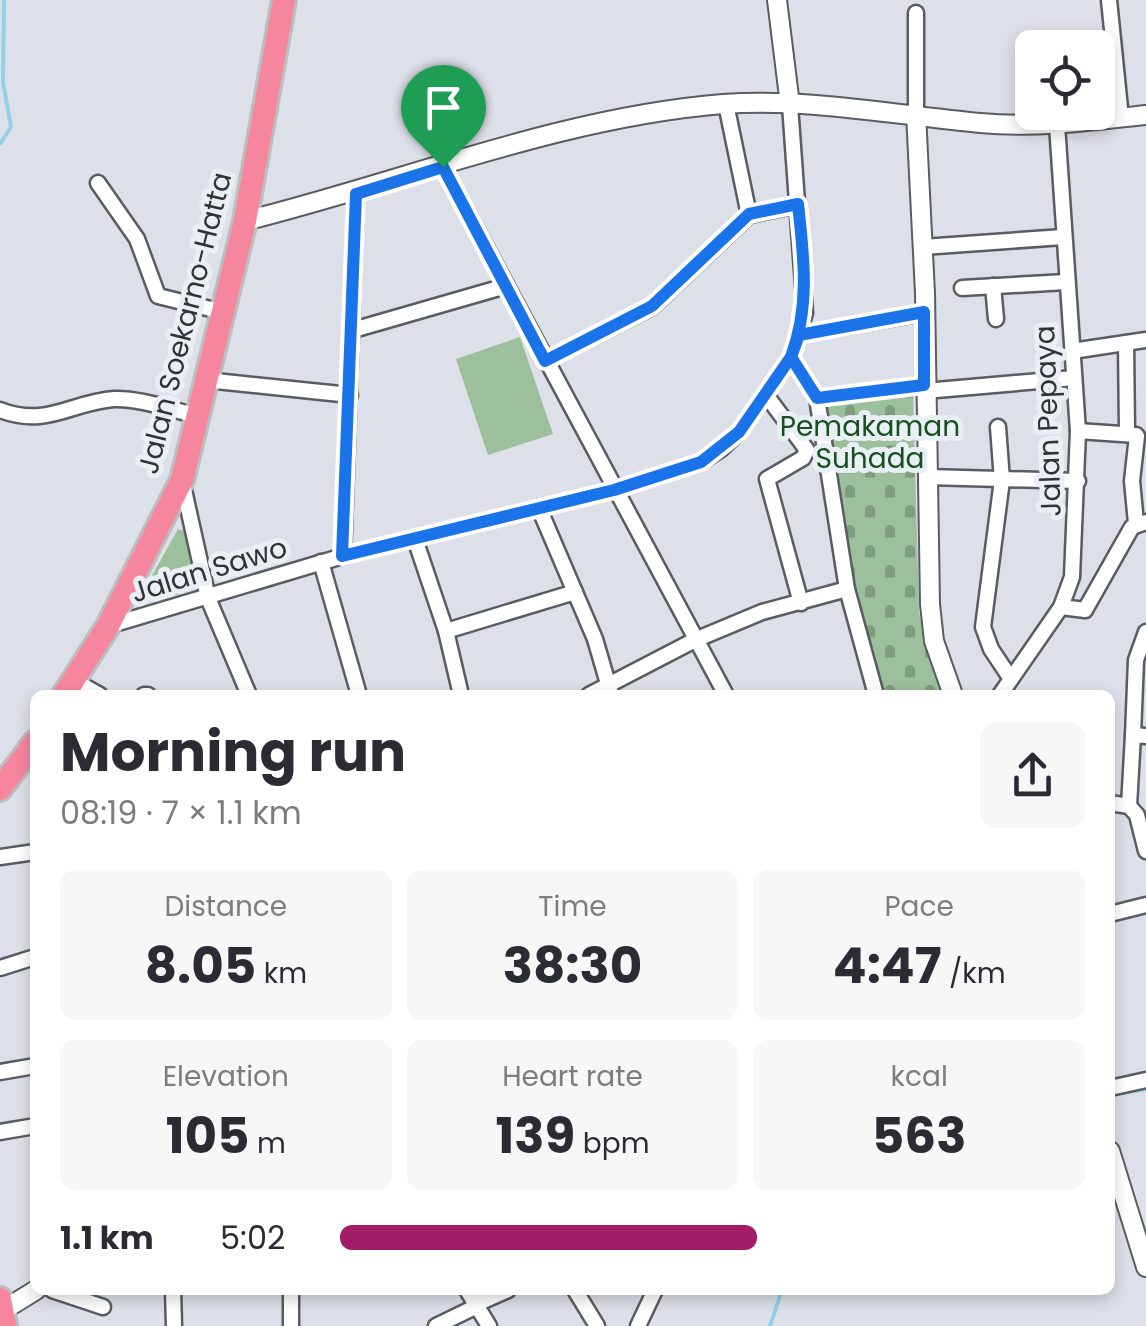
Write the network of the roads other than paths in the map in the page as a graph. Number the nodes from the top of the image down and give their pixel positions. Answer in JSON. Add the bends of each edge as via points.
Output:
{"nodes":[{"id":1,"x":284,"y":0,"type":"edge"},
{"id":2,"x":778,"y":0,"type":"edge"},
{"id":3,"x":1109,"y":0,"type":"edge"},
{"id":4,"x":916,"y":14,"type":"dead end"},
{"id":5,"x":726,"y":104,"type":"junction"},
{"id":6,"x":790,"y":104,"type":"junction"},
{"id":7,"x":916,"y":114,"type":"junction"},
{"id":8,"x":1146,"y":116,"type":"edge"},
{"id":9,"x":1121,"y":118,"type":"junction"},
{"id":10,"x":1115,"y":119,"type":"edge"},
{"id":11,"x":1015,"y":124,"type":"edge"},
{"id":12,"x":1058,"y":130,"type":"edge"},
{"id":13,"x":443,"y":167,"type":"junction"},
{"id":14,"x":98,"y":183,"type":"dead end"},
{"id":15,"x":356,"y":194,"type":"junction"},
{"id":16,"x":798,"y":204,"type":"junction"},
{"id":17,"x":749,"y":214,"type":"junction"},
{"id":18,"x":245,"y":221,"type":"junction"},
{"id":19,"x":1063,"y":238,"type":"junction"},
{"id":20,"x":923,"y":247,"type":"junction"},
{"id":21,"x":1066,"y":282,"type":"junction"},
{"id":22,"x":506,"y":286,"type":"junction"},
{"id":23,"x":993,"y":286,"type":"junction"},
{"id":24,"x":962,"y":288,"type":"dead end"},
{"id":25,"x":223,"y":312,"type":"junction"},
{"id":26,"x":924,"y":312,"type":"junction"},
{"id":27,"x":996,"y":319,"type":"dead end"},
{"id":28,"x":354,"y":330,"type":"junction"},
{"id":29,"x":799,"y":335,"type":"junction"},
{"id":30,"x":1146,"y":340,"type":"edge"},
{"id":31,"x":1126,"y":343,"type":"junction"},
{"id":32,"x":1072,"y":351,"type":"junction"},
{"id":33,"x":791,"y":357,"type":"junction"},
{"id":34,"x":545,"y":361,"type":"junction"},
{"id":35,"x":1074,"y":378,"type":"junction"},
{"id":36,"x":206,"y":380,"type":"junction"},
{"id":37,"x":924,"y":388,"type":"junction"},
{"id":38,"x":766,"y":395,"type":"junction"},
{"id":39,"x":350,"y":396,"type":"junction"},
{"id":40,"x":817,"y":398,"type":"junction"},
{"id":41,"x":0,"y":410,"type":"edge"},
{"id":42,"x":198,"y":416,"type":"junction"},
{"id":43,"x":998,"y":426,"type":"dead end"},
{"id":44,"x":1078,"y":430,"type":"junction"},
{"id":45,"x":1137,"y":435,"type":"edge"},
{"id":46,"x":928,"y":477,"type":"junction"},
{"id":47,"x":182,"y":480,"type":"junction"},
{"id":48,"x":1002,"y":480,"type":"junction"},
{"id":49,"x":1078,"y":481,"type":"junction"},
{"id":50,"x":614,"y":490,"type":"junction"},
{"id":51,"x":539,"y":508,"type":"junction"},
{"id":52,"x":1141,"y":523,"type":"edge"},
{"id":53,"x":415,"y":540,"type":"junction"},
{"id":54,"x":342,"y":556,"type":"junction"},
{"id":55,"x":321,"y":562,"type":"junction"},
{"id":56,"x":847,"y":589,"type":"junction"},
{"id":57,"x":575,"y":592,"type":"junction"},
{"id":58,"x":208,"y":598,"type":"junction"},
{"id":59,"x":801,"y":603,"type":"junction"},
{"id":60,"x":1061,"y":607,"type":"junction"},
{"id":61,"x":108,"y":626,"type":"junction"},
{"id":62,"x":446,"y":632,"type":"junction"},
{"id":63,"x":1146,"y":632,"type":"edge"},
{"id":64,"x":695,"y":640,"type":"junction"},
{"id":65,"x":1012,"y":680,"type":"junction"},
{"id":66,"x":69,"y":687,"type":"edge"},
{"id":67,"x":242,"y":690,"type":"edge"},
{"id":68,"x":358,"y":690,"type":"edge"},
{"id":69,"x":460,"y":690,"type":"edge"},
{"id":70,"x":610,"y":690,"type":"edge"},
{"id":71,"x":612,"y":690,"type":"edge"},
{"id":72,"x":723,"y":690,"type":"edge"},
{"id":73,"x":875,"y":690,"type":"edge"},
{"id":74,"x":951,"y":690,"type":"edge"},
{"id":75,"x":1004,"y":690,"type":"edge"},
{"id":76,"x":1140,"y":735,"type":"edge"},
{"id":77,"x":30,"y":749,"type":"edge"},
{"id":78,"x":0,"y":789,"type":"edge"},
{"id":79,"x":1115,"y":804,"type":"edge"},
{"id":80,"x":1128,"y":806,"type":"junction"},
{"id":81,"x":1146,"y":851,"type":"edge"},
{"id":82,"x":30,"y":853,"type":"edge"},
{"id":83,"x":0,"y":857,"type":"edge"},
{"id":84,"x":1146,"y":906,"type":"edge"},
{"id":85,"x":1115,"y":913,"type":"edge"},
{"id":86,"x":30,"y":959,"type":"edge"},
{"id":87,"x":0,"y":968,"type":"edge"},
{"id":88,"x":30,"y":1067,"type":"edge"},
{"id":89,"x":0,"y":1072,"type":"edge"},
{"id":90,"x":1146,"y":1080,"type":"edge"},
{"id":91,"x":1115,"y":1087,"type":"edge"},
{"id":92,"x":30,"y":1127,"type":"edge"},
{"id":93,"x":0,"y":1132,"type":"edge"},
{"id":94,"x":1115,"y":1167,"type":"edge"},
{"id":95,"x":1146,"y":1267,"type":"edge"},
{"id":96,"x":30,"y":1294,"type":"edge"},
{"id":97,"x":67,"y":1295,"type":"edge"},
{"id":98,"x":174,"y":1295,"type":"edge"},
{"id":99,"x":291,"y":1295,"type":"edge"},
{"id":100,"x":469,"y":1295,"type":"edge"},
{"id":101,"x":498,"y":1295,"type":"edge"},
{"id":102,"x":579,"y":1295,"type":"edge"},
{"id":103,"x":653,"y":1295,"type":"edge"},
{"id":104,"x":475,"y":1306,"type":"junction"},
{"id":105,"x":103,"y":1307,"type":"dead end"},
{"id":106,"x":2,"y":1312,"type":"edge"},
{"id":107,"x":174,"y":1326,"type":"edge"},
{"id":108,"x":291,"y":1326,"type":"edge"},
{"id":109,"x":436,"y":1326,"type":"edge"},
{"id":110,"x":489,"y":1326,"type":"edge"},
{"id":111,"x":597,"y":1326,"type":"edge"},
{"id":112,"x":638,"y":1326,"type":"edge"}],
"edges":[{"from":1,"to":18,"type":"highway","name":"Jalan Soekarno-Hatta"},
{"from":2,"to":6,"type":"street"},
{"from":3,"to":9,"type":"street"},
{"from":4,"to":7,"type":"street"},
{"from":5,"to":6,"type":"street"},
{"from":5,"to":13,"type":"street","via":[[651,114]]},
{"from":5,"to":17,"type":"street"},
{"from":6,"to":7,"type":"street"},
{"from":6,"to":16,"type":"street","name":"Jalan Sawo"},
{"from":7,"to":11,"type":"street"},
{"from":7,"to":20,"type":"street"},
{"from":8,"to":9,"type":"street"},
{"from":9,"to":10,"type":"street"},
{"from":12,"to":19,"type":"street","name":"Jalan Pepaya"},
{"from":13,"to":15,"type":"street"},
{"from":13,"to":22,"type":"street"},
{"from":14,"to":25,"type":"street","via":[[137,239],[158,296]]},
{"from":15,"to":18,"type":"street"},
{"from":15,"to":28,"type":"street"},
{"from":16,"to":17,"type":"street"},
{"from":16,"to":29,"type":"street","name":"Jalan Sawo","via":[[806,286]]},
{"from":17,"to":34,"type":"street","via":[[652,306]]},
{"from":18,"to":25,"type":"highway","name":"Jalan Soekarno-Hatta"},
{"from":19,"to":20,"type":"street"},
{"from":19,"to":21,"type":"street","name":"Jalan Pepaya"},
{"from":20,"to":26,"type":"street"},
{"from":21,"to":23,"type":"street"},
{"from":21,"to":32,"type":"street","name":"Jalan Pepaya"},
{"from":22,"to":28,"type":"street"},
{"from":22,"to":34,"type":"street"},
{"from":23,"to":24,"type":"street"},
{"from":23,"to":27,"type":"street"},
{"from":25,"to":36,"type":"highway","name":"Jalan Soekarno-Hatta"},
{"from":26,"to":29,"type":"street"},
{"from":26,"to":37,"type":"street"},
{"from":28,"to":39,"type":"street"},
{"from":29,"to":33,"type":"street","name":"Jalan Sawo"},
{"from":30,"to":31,"type":"street"},
{"from":31,"to":32,"type":"street"},
{"from":31,"to":45,"type":"street"},
{"from":32,"to":35,"type":"street","name":"Jalan Pepaya"},
{"from":33,"to":38,"type":"street","name":"Jalan Sawo"},
{"from":33,"to":40,"type":"street"},
{"from":34,"to":50,"type":"street"},
{"from":35,"to":37,"type":"street"},
{"from":35,"to":44,"type":"street","name":"Jalan Pepaya"},
{"from":36,"to":39,"type":"street"},
{"from":36,"to":42,"type":"highway","name":"Jalan Soekarno-Hatta"},
{"from":37,"to":40,"type":"street"},
{"from":37,"to":46,"type":"street"},
{"from":38,"to":50,"type":"street","name":"Jalan Sawo","via":[[739,432],[701,462]]},
{"from":38,"to":59,"type":"street","via":[[807,450],[767,479]]},
{"from":39,"to":54,"type":"street"},
{"from":40,"to":56,"type":"street"},
{"from":41,"to":42,"type":"street","via":[[52,417],[112,399]]},
{"from":42,"to":47,"type":"highway","name":"Jalan Soekarno-Hatta"},
{"from":43,"to":48,"type":"street"},
{"from":44,"to":45,"type":"street"},
{"from":44,"to":49,"type":"street","name":"Jalan Pepaya"},
{"from":45,"to":52,"type":"street","via":[[1132,481]]},
{"from":46,"to":48,"type":"street"},
{"from":46,"to":74,"type":"street","via":[[932,626]]},
{"from":47,"to":58,"type":"street"},
{"from":47,"to":61,"type":"highway","name":"Jalan Soekarno-Hatta"},
{"from":48,"to":49,"type":"street"},
{"from":48,"to":65,"type":"street","via":[[983,627]]},
{"from":49,"to":60,"type":"street","name":"Jalan Pepaya","via":[[1072,577]]},
{"from":50,"to":51,"type":"street","name":"Jalan Sawo"},
{"from":50,"to":64,"type":"street"},
{"from":51,"to":53,"type":"street","name":"Jalan Sawo"},
{"from":51,"to":57,"type":"street"},
{"from":52,"to":60,"type":"street","via":[[1085,610]]},
{"from":53,"to":54,"type":"street","name":"Jalan Sawo"},
{"from":53,"to":62,"type":"street"},
{"from":54,"to":55,"type":"street","name":"Jalan Sawo"},
{"from":55,"to":58,"type":"street","name":"Jalan Sawo"},
{"from":55,"to":68,"type":"street"},
{"from":56,"to":59,"type":"street"},
{"from":56,"to":73,"type":"street"},
{"from":57,"to":62,"type":"street"},
{"from":57,"to":70,"type":"street"},
{"from":58,"to":61,"type":"street","name":"Jalan Sawo"},
{"from":58,"to":67,"type":"street"},
{"from":59,"to":64,"type":"street"},
{"from":60,"to":65,"type":"street","name":"Jalan Pepaya"},
{"from":61,"to":66,"type":"highway","name":"Jalan Soekarno-Hatta"},
{"from":62,"to":69,"type":"street"},
{"from":63,"to":76,"type":"street","via":[[1136,660]]},
{"from":64,"to":71,"type":"street"},
{"from":64,"to":72,"type":"street"},
{"from":65,"to":75,"type":"street","name":"Jalan Pepaya"},
{"from":76,"to":80,"type":"street"},
{"from":77,"to":78,"type":"highway"},
{"from":79,"to":80,"type":"street"},
{"from":80,"to":81,"type":"street","via":[[1137,815]]},
{"from":82,"to":83,"type":"street"},
{"from":84,"to":85,"type":"street"},
{"from":86,"to":87,"type":"street"},
{"from":88,"to":89,"type":"street"},
{"from":90,"to":91,"type":"street"},
{"from":92,"to":93,"type":"street"},
{"from":94,"to":95,"type":"street"},
{"from":96,"to":106,"type":"street"},
{"from":97,"to":105,"type":"street"},
{"from":98,"to":107,"type":"street"},
{"from":99,"to":108,"type":"street"},
{"from":100,"to":104,"type":"street"},
{"from":101,"to":104,"type":"street"},
{"from":102,"to":111,"type":"street"},
{"from":103,"to":112,"type":"street"},
{"from":104,"to":109,"type":"street"},
{"from":104,"to":110,"type":"street"}]}
